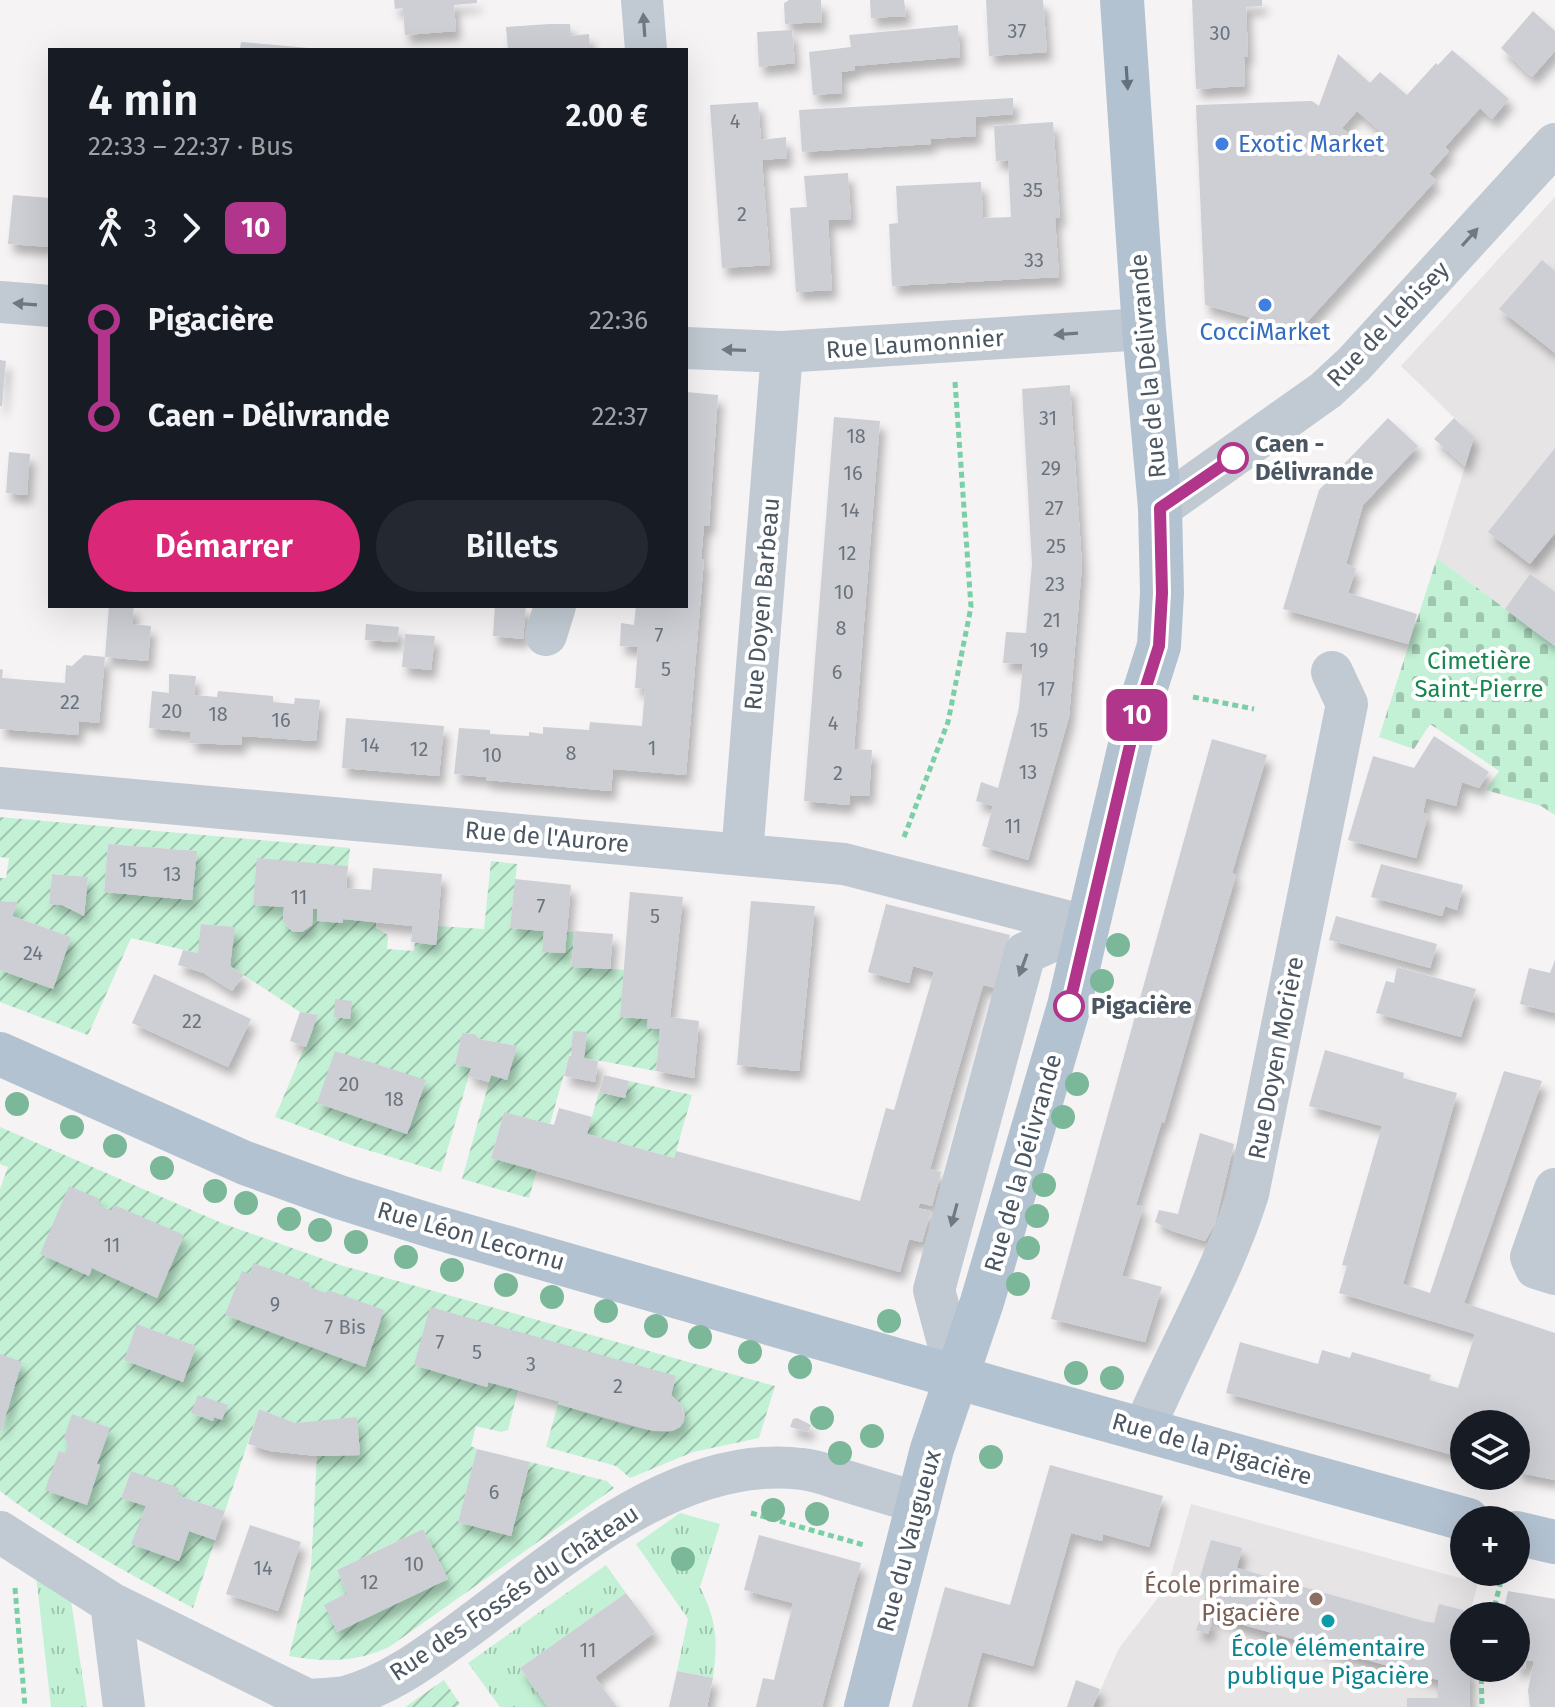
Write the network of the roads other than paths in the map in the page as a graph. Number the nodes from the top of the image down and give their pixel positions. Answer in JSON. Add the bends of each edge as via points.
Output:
{"nodes":[{"id":1,"x":642,"y":0,"type":"edge"},
{"id":2,"x":1122,"y":0,"type":"edge"},
{"id":3,"x":646,"y":48,"type":"edge"},
{"id":4,"x":1555,"y":144,"type":"edge"},
{"id":5,"x":0,"y":302,"type":"edge"},
{"id":6,"x":48,"y":306,"type":"edge"},
{"id":7,"x":1144,"y":329,"type":"junction"},
{"id":8,"x":688,"y":348,"type":"edge"},
{"id":9,"x":782,"y":352,"type":"junction"},
{"id":10,"x":1160,"y":508,"type":"junction"},
{"id":11,"x":1332,"y":672,"type":"dead end"},
{"id":12,"x":0,"y":788,"type":"edge"},
{"id":13,"x":742,"y":855,"type":"junction"},
{"id":14,"x":1086,"y":926,"type":"junction"},
{"id":15,"x":0,"y":1054,"type":"edge"},
{"id":16,"x":1555,"y":1189,"type":"edge"},
{"id":17,"x":1555,"y":1274,"type":"edge"},
{"id":18,"x":957,"y":1376,"type":"junction"},
{"id":19,"x":1144,"y":1429,"type":"junction"},
{"id":20,"x":918,"y":1503,"type":"junction"},
{"id":21,"x":1450,"y":1515,"type":"edge"},
{"id":22,"x":6,"y":1536,"type":"edge"},
{"id":23,"x":1530,"y":1536,"type":"edge"},
{"id":24,"x":1555,"y":1542,"type":"edge"},
{"id":25,"x":111,"y":1603,"type":"junction"},
{"id":26,"x":305,"y":1703,"type":"edge"},
{"id":27,"x":124,"y":1707,"type":"edge"},
{"id":28,"x":866,"y":1707,"type":"edge"}],
"edges":[{"from":3,"to":1,"type":"street","one_way":true},
{"from":2,"to":7,"type":"main road","name":"Rue de la Délivrande","one_way":true},
{"from":10,"to":4,"type":"street","name":"Rue de Lebisey","one_way":true,"via":[[1326,390]]},
{"from":6,"to":5,"type":"street","one_way":true},
{"from":7,"to":9,"type":"street","name":"Rue Laumonnier","one_way":true},
{"from":7,"to":10,"type":"main road","name":"Rue de la Délivrande"},
{"from":9,"to":8,"type":"street","name":"Rue Laumonnier","one_way":true},
{"from":9,"to":13,"type":"street","name":"Rue Doyen Barbeau"},
{"from":10,"to":14,"type":"main road","name":"Rue de la Délivrande","via":[[1159,646]]},
{"from":11,"to":19,"type":"street","name":"Rue Doyen Morière","via":[[1347,704],[1248,1194],[1237,1231]]},
{"from":12,"to":13,"type":"street","name":"Rue de l'Aurore"},
{"from":13,"to":14,"type":"street","name":"Rue de l'Aurore","via":[[844,864]]},
{"from":14,"to":18,"type":"main road","name":"Rue de la Délivrande","via":[[1069,1006]]},
{"from":15,"to":18,"type":"main road","name":"Rue Léon Lecornu","via":[[245,1163],[339,1197]]},
{"from":16,"to":17,"type":"street","via":[[1531,1257],[1536,1268]]},
{"from":18,"to":19,"type":"main road","name":"Rue de la Pigacière"},
{"from":18,"to":20,"type":"main road","name":"Rue du Vaugueux"},
{"from":19,"to":21,"type":"main road","name":"Rue de la Pigacière"},
{"from":20,"to":26,"type":"street","name":"Rue des Fossés du Château","via":[[804,1469],[727,1472],[646,1505],[596,1534],[419,1663],[372,1687]]},
{"from":20,"to":28,"type":"main road","name":"Rue du Vaugueux"},
{"from":22,"to":25,"type":"street","name":"Rue des Fossés du Château"},
{"from":23,"to":24,"type":"main road"},
{"from":25,"to":26,"type":"street","name":"Rue des Fossés du Château"},
{"from":25,"to":27,"type":"street"}]}
